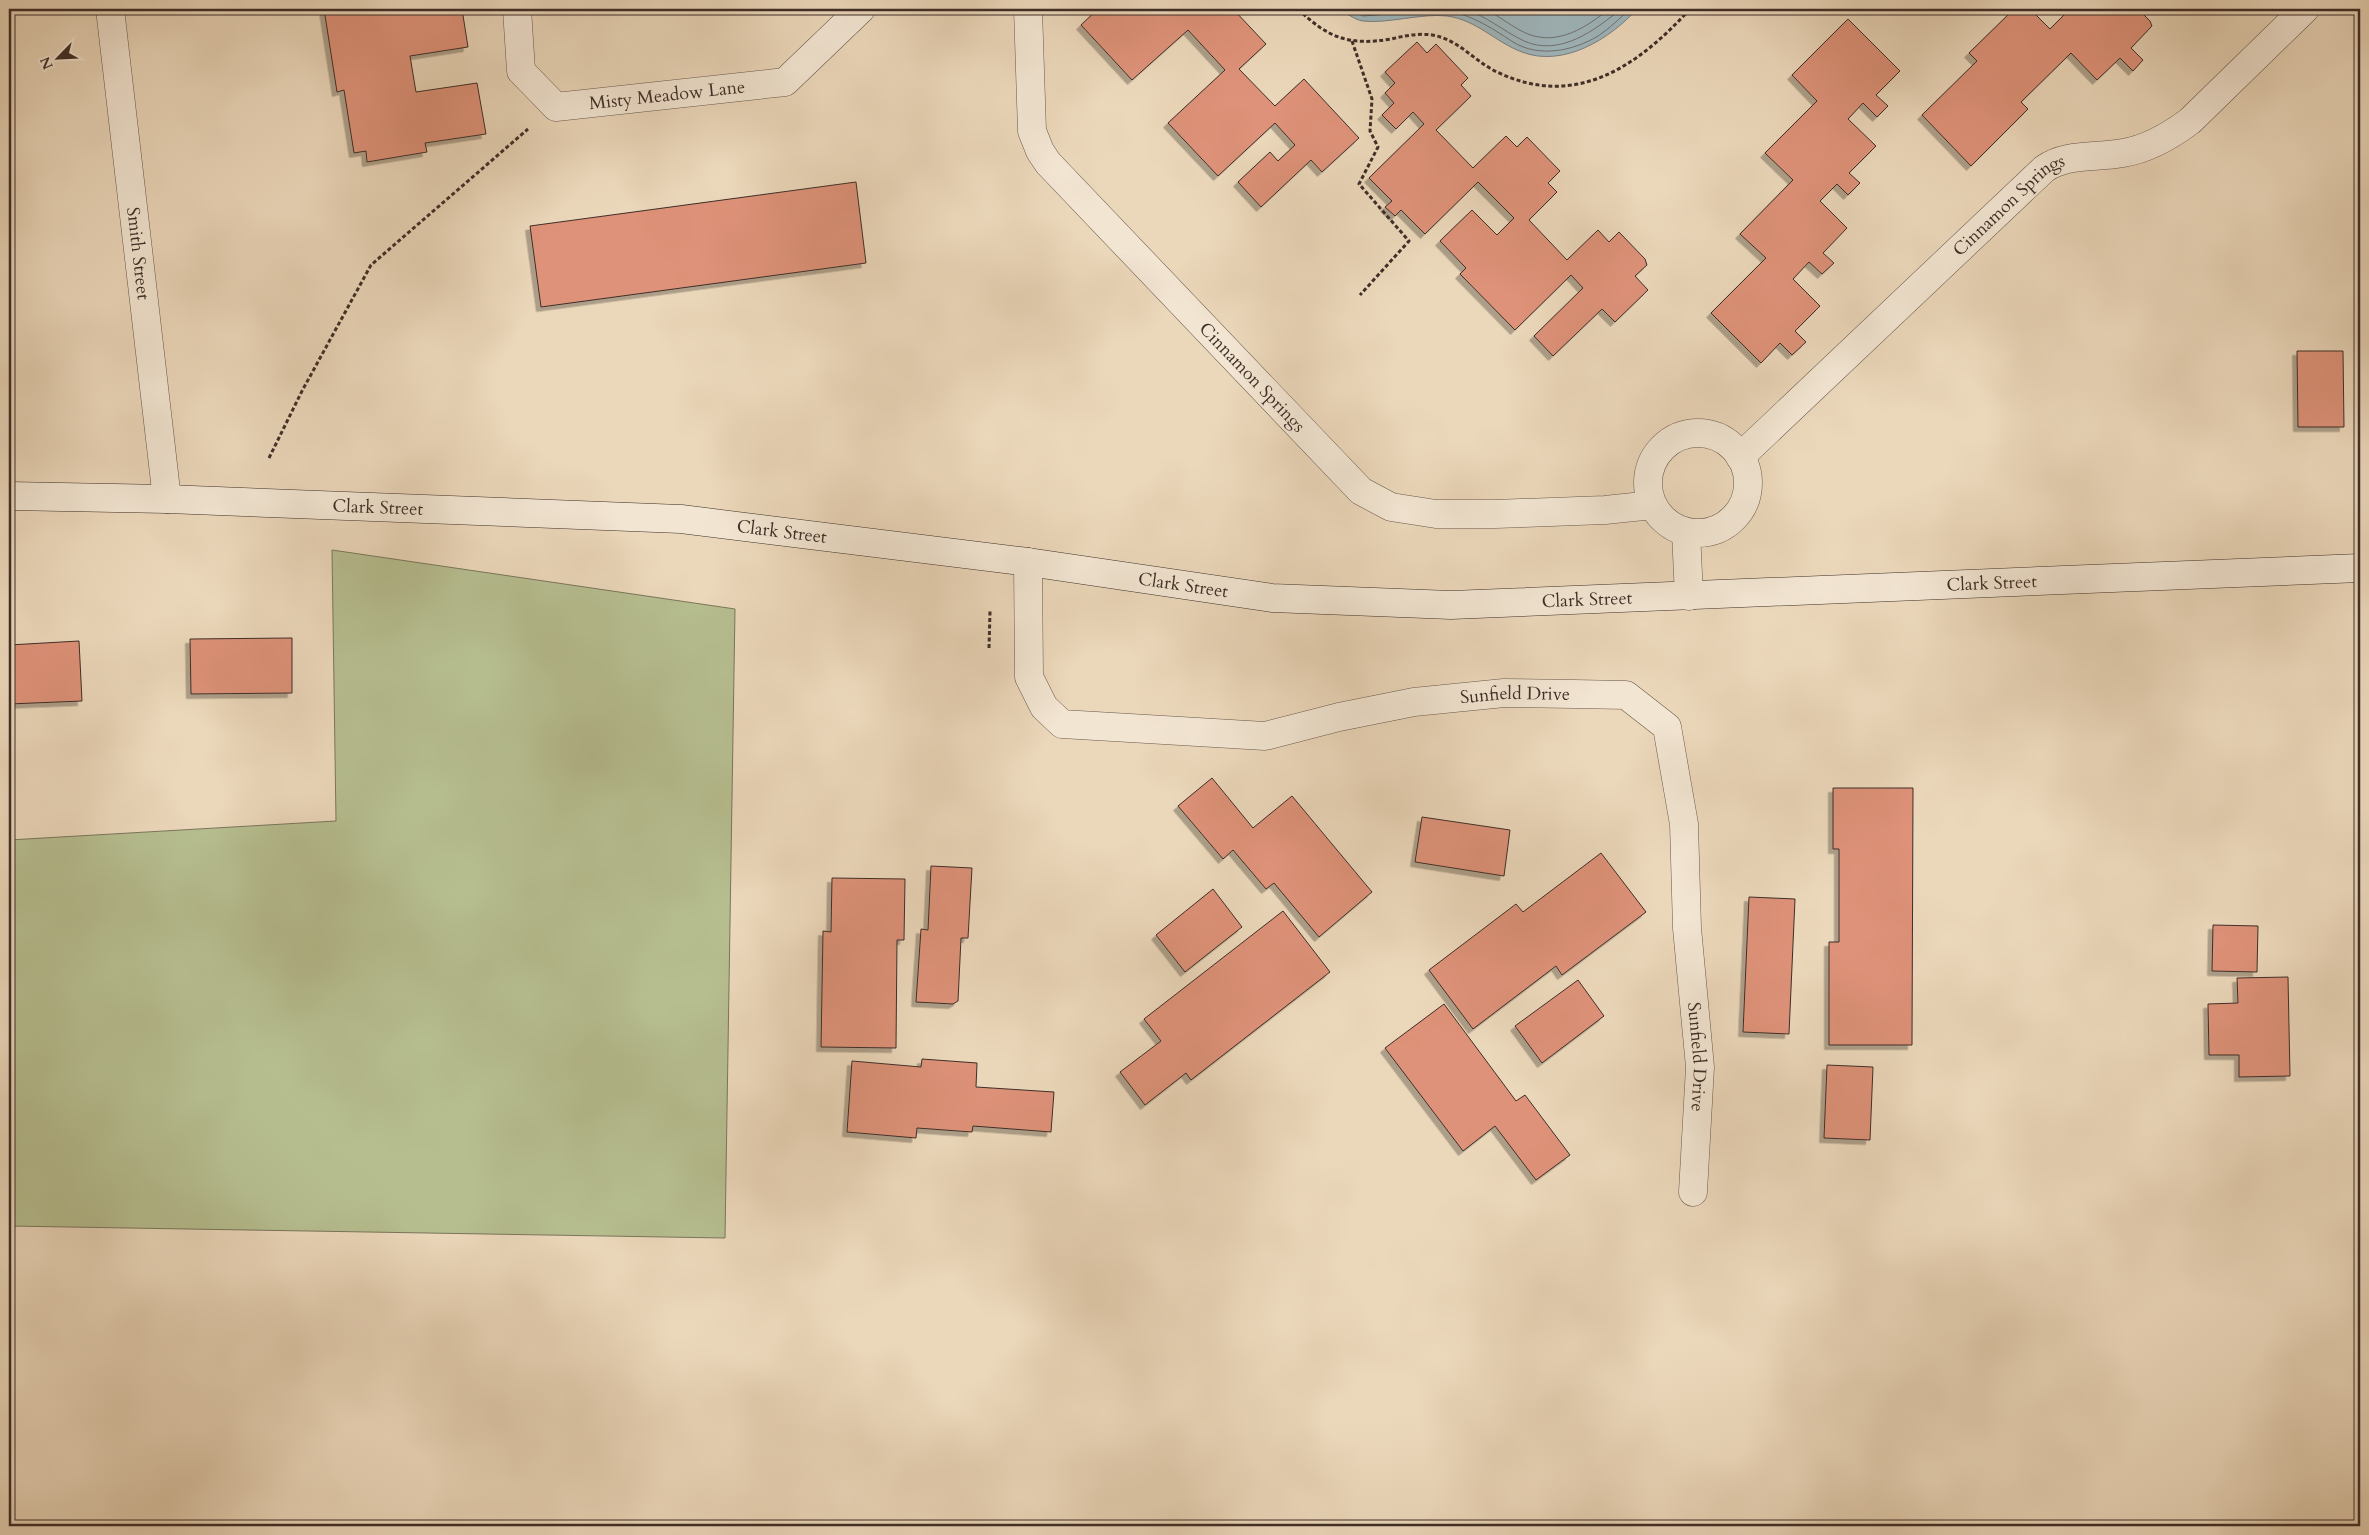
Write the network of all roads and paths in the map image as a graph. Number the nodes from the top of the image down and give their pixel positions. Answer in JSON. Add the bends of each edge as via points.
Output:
{"nodes":[{"id":1,"x":110,"y":9,"type":"edge"},
{"id":2,"x":517,"y":9,"type":"edge"},
{"id":3,"x":861,"y":9,"type":"edge"},
{"id":4,"x":1028,"y":9,"type":"edge"},
{"id":5,"x":1298,"y":9,"type":"edge"},
{"id":6,"x":1690,"y":9,"type":"edge"},
{"id":7,"x":2305,"y":9,"type":"edge"},
{"id":8,"x":1352,"y":41,"type":"junction"},
{"id":9,"x":556,"y":107,"type":"junction"},
{"id":10,"x":1360,"y":295,"type":"dead end"},
{"id":11,"x":1740,"y":457,"type":"junction"},
{"id":12,"x":269,"y":458,"type":"dead end"},
{"id":13,"x":9,"y":496,"type":"edge"},
{"id":14,"x":167,"y":499,"type":"junction"},
{"id":15,"x":1653,"y":505,"type":"junction"},
{"id":16,"x":1686,"y":532,"type":"junction"},
{"id":17,"x":1028,"y":562,"type":"junction"},
{"id":18,"x":2360,"y":568,"type":"edge"},
{"id":19,"x":1689,"y":596,"type":"junction"},
{"id":20,"x":1692,"y":1192,"type":"dead end"}],
"edges":[{"from":1,"to":14,"type":"street","name":"Smith Street"},
{"from":2,"to":9,"type":"street","via":[[521,71]]},
{"from":3,"to":9,"type":"street","name":"Misty Meadow Lane","via":[[785,82]]},
{"from":4,"to":15,"type":"street","name":"Cinnamon Springs","via":[[1032,131],[1048,164],[1361,491],[1391,507],[1436,514],[1605,510]]},
{"from":5,"to":8,"type":"path","via":[[1330,35]]},
{"from":6,"to":8,"type":"path","via":[[1635,61],[1610,74],[1571,86],[1543,86],[1518,80],[1478,62],[1449,39],[1432,35]]},
{"from":7,"to":11,"type":"street","name":"Cinnamon Springs","via":[[2177,130],[2134,151],[2058,161],[2044,169]]},
{"from":8,"to":10,"type":"path","via":[[1372,99],[1370,131],[1378,147],[1359,184],[1409,241]]},
{"from":9,"to":12,"type":"path","via":[[508,144],[371,265]]},
{"from":11,"to":15,"type":"street","via":[[1731,445],[1718,437],[1703,433],[1674,439],[1653,460],[1648,475]]},
{"from":11,"to":16,"type":"street","via":[[1748,485],[1746,500],[1739,513],[1716,530]]},
{"from":13,"to":14,"type":"street","name":"Clark Street"},
{"from":14,"to":17,"type":"street","name":"Clark Street","via":[[681,519]]},
{"from":15,"to":16,"type":"street","via":[[1673,527]]},
{"from":16,"to":19,"type":"street"},
{"from":17,"to":19,"type":"street","name":"Clark Street","via":[[1272,598],[1451,605]]},
{"from":17,"to":20,"type":"street","name":"Sunfield Drive","via":[[1029,677],[1044,707],[1062,724],[1265,736],[1414,702],[1504,694],[1574,694],[1626,695],[1667,727],[1684,824],[1687,928],[1700,1068]]},
{"from":18,"to":19,"type":"street","name":"Clark Street"}]}
